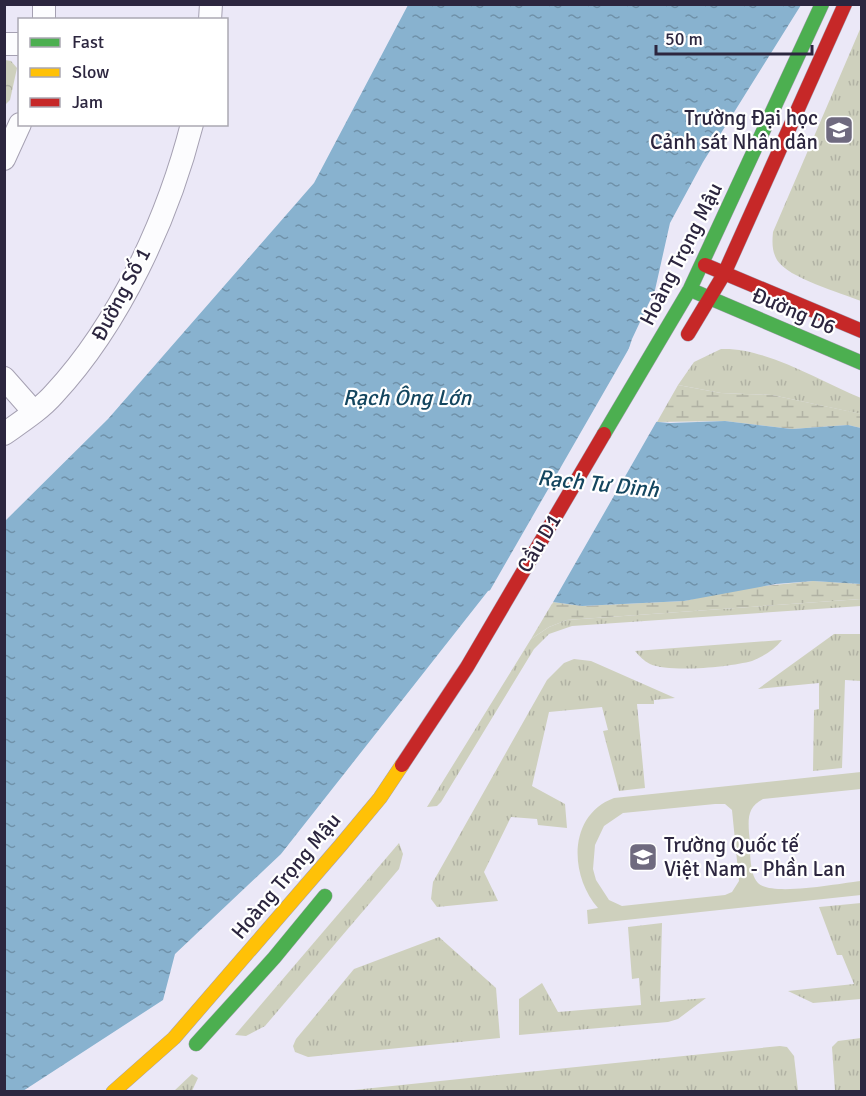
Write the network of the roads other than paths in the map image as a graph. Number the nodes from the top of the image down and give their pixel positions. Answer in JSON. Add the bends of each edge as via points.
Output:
{"nodes":[{"id":1,"x":822,"y":4,"type":"edge"},
{"id":2,"x":845,"y":4,"type":"edge"},
{"id":3,"x":191,"y":126,"type":"edge"},
{"id":4,"x":14,"y":127,"type":"edge"},
{"id":5,"x":4,"y":159,"type":"edge"},
{"id":6,"x":702,"y":264,"type":"junction"},
{"id":7,"x":724,"y":274,"type":"junction"},
{"id":8,"x":690,"y":289,"type":"junction"},
{"id":9,"x":710,"y":298,"type":"junction"},
{"id":10,"x":861,"y":332,"type":"edge"},
{"id":11,"x":681,"y":346,"type":"dead end"},
{"id":12,"x":650,"y":357,"type":"joint"},
{"id":13,"x":861,"y":363,"type":"edge"},
{"id":14,"x":4,"y":378,"type":"edge"},
{"id":15,"x":34,"y":412,"type":"junction"},
{"id":16,"x":4,"y":434,"type":"edge"},
{"id":17,"x":467,"y":667,"type":"joint"},
{"id":18,"x":335,"y":884,"type":"dead end"},
{"id":19,"x":174,"y":1038,"type":"junction"},
{"id":20,"x":113,"y":1092,"type":"edge"}],
"edges":[{"from":1,"to":6,"type":"main road","name":"Hoàng Trọng Mậu"},
{"from":2,"to":7,"type":"main road","name":"Hoàng Trọng Mậu"},
{"from":3,"to":15,"type":"street","name":"Đường Số 1","via":[[163,210],[128,288],[94,345]]},
{"from":4,"to":5,"type":"street"},
{"from":6,"to":7,"type":"main road","name":"Đường D6"},
{"from":6,"to":8,"type":"main road","name":"Hoàng Trọng Mậu"},
{"from":7,"to":9,"type":"main road","name":"Hoàng Trọng Mậu"},
{"from":7,"to":10,"type":"main road","name":"Đường D6"},
{"from":8,"to":9,"type":"main road","name":"Đường D6"},
{"from":8,"to":12,"type":"main road","name":"Hoàng Trọng Mậu"},
{"from":9,"to":11,"type":"main road","name":"Hoàng Trọng Mậu"},
{"from":9,"to":13,"type":"main road","name":"Đường D6"},
{"from":12,"to":17,"type":"main road","name":"Cầu D1"},
{"from":14,"to":15,"type":"street"},
{"from":15,"to":16,"type":"street","name":"Đường Số 1"},
{"from":17,"to":19,"type":"main road","name":"Hoàng Trọng Mậu","via":[[384,801]]},
{"from":18,"to":19,"type":"main road","name":"Hoàng Trọng Mậu","via":[[189,1052]]},
{"from":19,"to":20,"type":"main road","name":"Hoàng Trọng Mậu"}]}
